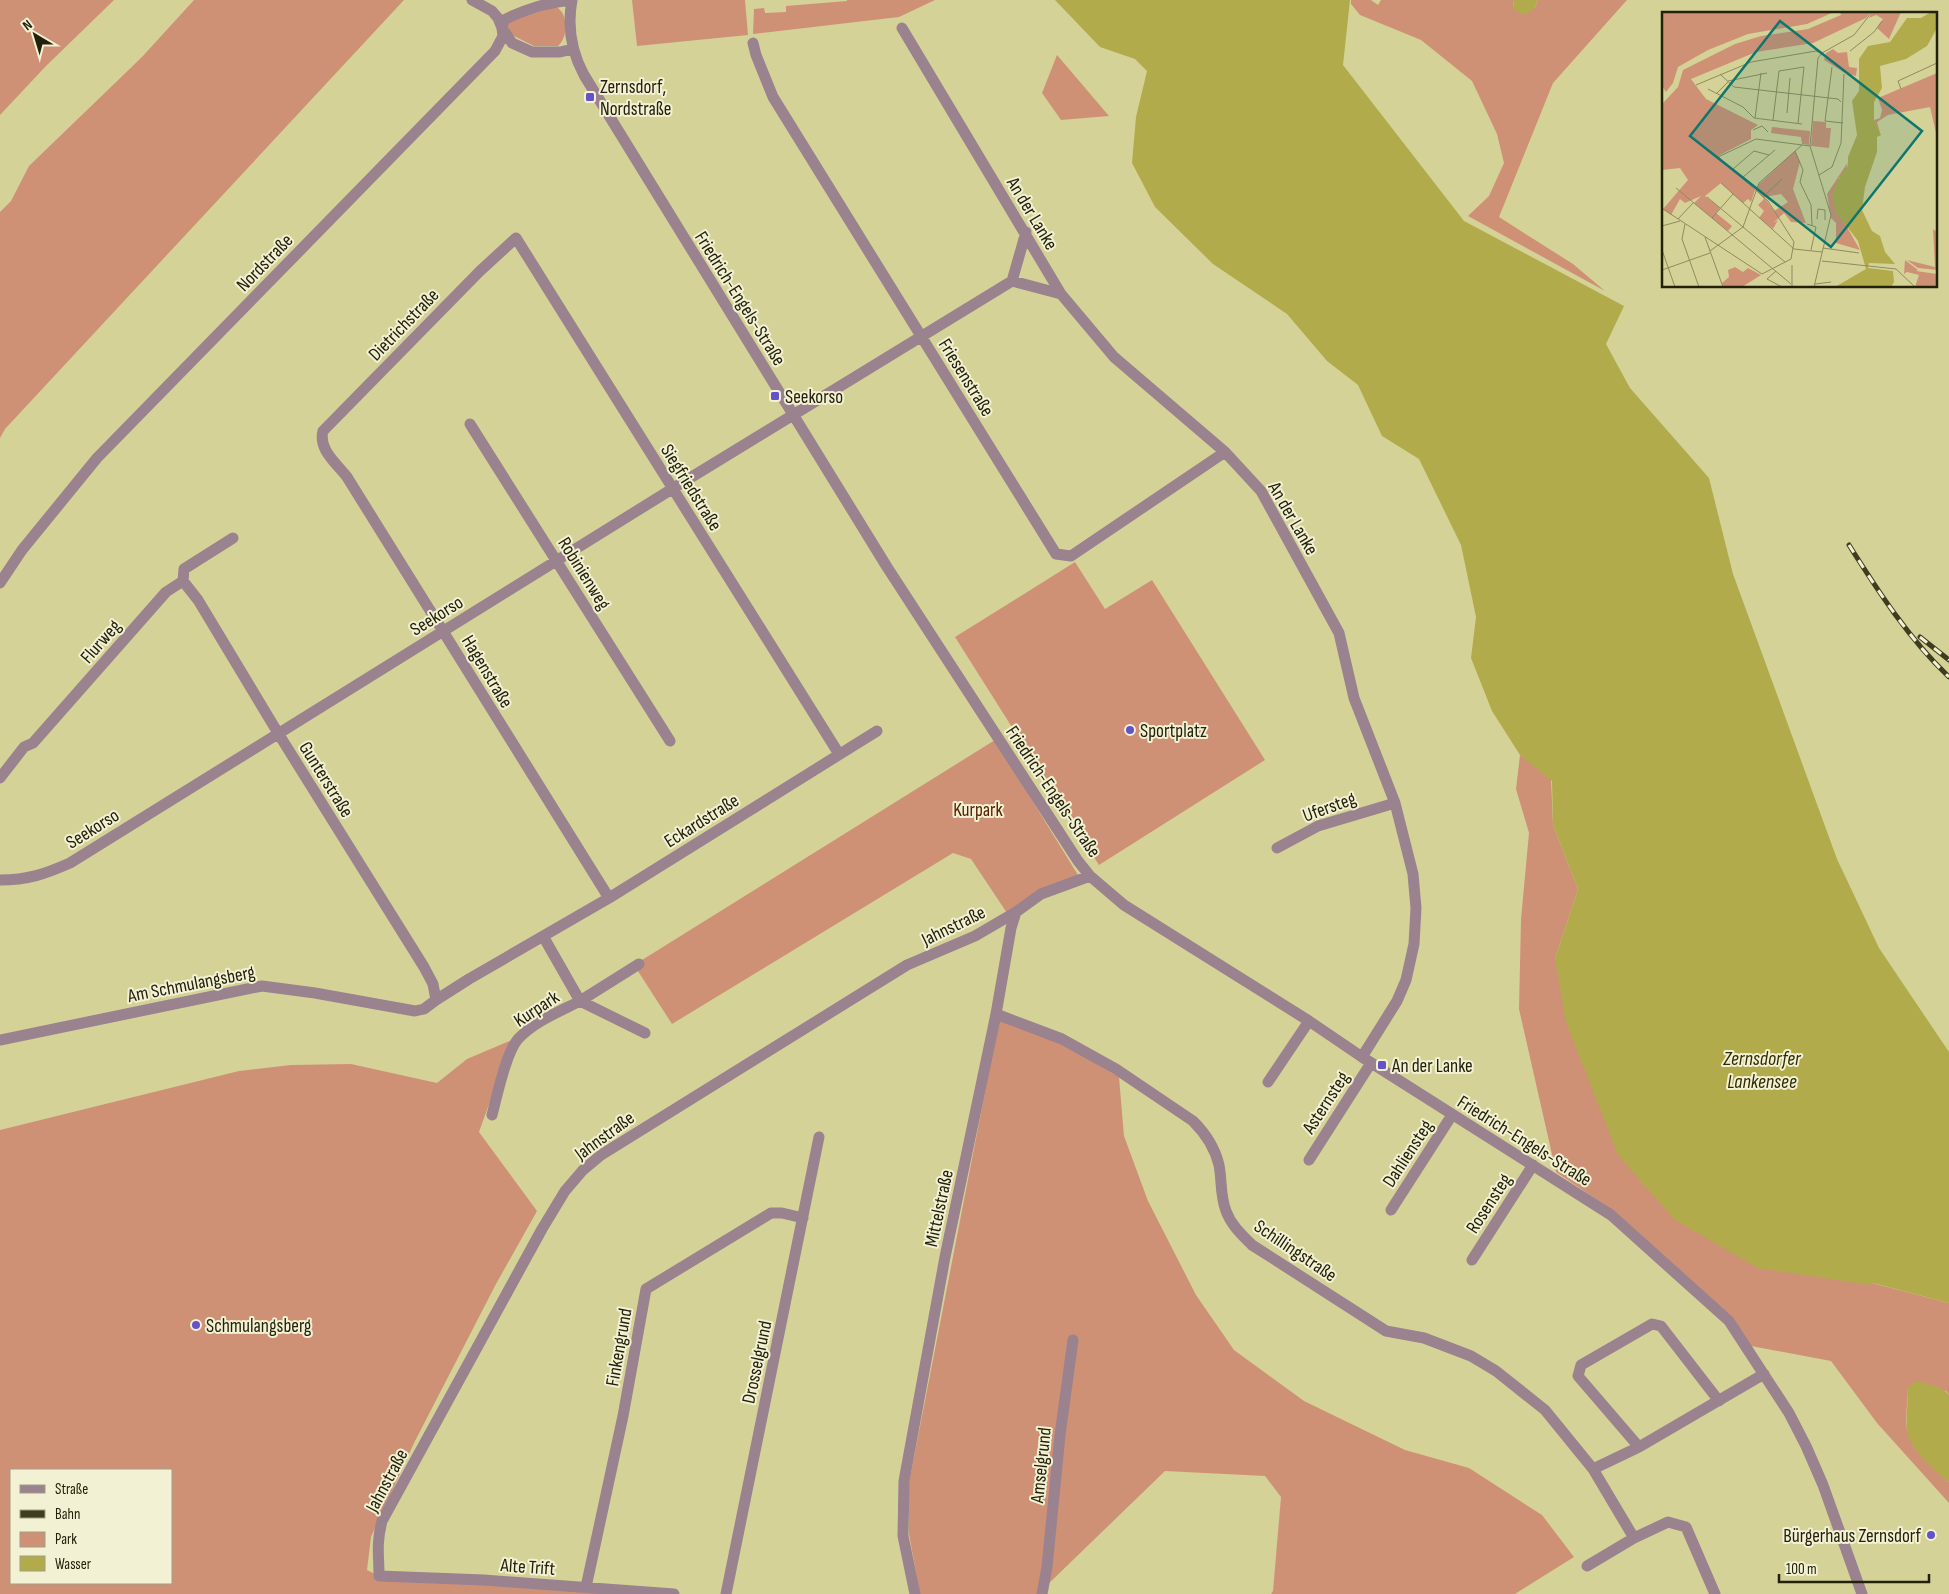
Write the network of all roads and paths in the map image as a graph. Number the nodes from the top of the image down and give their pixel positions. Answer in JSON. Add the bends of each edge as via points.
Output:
{"nodes":[{"id":1,"x":472,"y":0,"type":"edge"},
{"id":2,"x":572,"y":1,"type":"edge"},
{"id":3,"x":502,"y":28,"type":"junction"},
{"id":4,"x":902,"y":28,"type":"dead end"},
{"id":5,"x":753,"y":43,"type":"dead end"},
{"id":6,"x":572,"y":49,"type":"junction"},
{"id":7,"x":1026,"y":232,"type":"junction"},
{"id":8,"x":516,"y":238,"type":"joint"},
{"id":9,"x":1012,"y":281,"type":"junction"},
{"id":10,"x":1061,"y":294,"type":"junction"},
{"id":11,"x":921,"y":335,"type":"junction"},
{"id":12,"x":793,"y":415,"type":"junction"},
{"id":13,"x":470,"y":424,"type":"dead end"},
{"id":14,"x":321,"y":439,"type":"joint"},
{"id":15,"x":1225,"y":452,"type":"junction"},
{"id":16,"x":672,"y":489,"type":"junction"},
{"id":17,"x":233,"y":538,"type":"dead end"},
{"id":18,"x":556,"y":560,"type":"junction"},
{"id":19,"x":183,"y":581,"type":"junction"},
{"id":20,"x":0,"y":583,"type":"edge"},
{"id":21,"x":444,"y":631,"type":"junction"},
{"id":22,"x":877,"y":731,"type":"dead end"},
{"id":23,"x":278,"y":733,"type":"junction"},
{"id":24,"x":670,"y":742,"type":"dead end"},
{"id":25,"x":839,"y":754,"type":"junction"},
{"id":26,"x":0,"y":778,"type":"edge"},
{"id":27,"x":1395,"y":803,"type":"junction"},
{"id":28,"x":1278,"y":848,"type":"dead end"},
{"id":29,"x":1090,"y":876,"type":"junction"},
{"id":30,"x":0,"y":880,"type":"edge"},
{"id":31,"x":609,"y":898,"type":"junction"},
{"id":32,"x":1016,"y":912,"type":"junction"},
{"id":33,"x":543,"y":936,"type":"junction"},
{"id":34,"x":639,"y":964,"type":"dead end"},
{"id":35,"x":469,"y":979,"type":"joint"},
{"id":36,"x":436,"y":1000,"type":"junction"},
{"id":37,"x":580,"y":1001,"type":"junction"},
{"id":38,"x":996,"y":1014,"type":"junction"},
{"id":39,"x":1309,"y":1021,"type":"junction"},
{"id":40,"x":645,"y":1033,"type":"dead end"},
{"id":41,"x":0,"y":1040,"type":"edge"},
{"id":42,"x":1367,"y":1060,"type":"junction"},
{"id":43,"x":1268,"y":1082,"type":"dead end"},
{"id":44,"x":492,"y":1115,"type":"dead end"},
{"id":45,"x":1452,"y":1115,"type":"junction"},
{"id":46,"x":820,"y":1137,"type":"dead end"},
{"id":47,"x":1309,"y":1160,"type":"dead end"},
{"id":48,"x":1533,"y":1165,"type":"junction"},
{"id":49,"x":1391,"y":1210,"type":"dead end"},
{"id":50,"x":803,"y":1218,"type":"junction"},
{"id":51,"x":1472,"y":1260,"type":"dead end"},
{"id":52,"x":1073,"y":1340,"type":"dead end"},
{"id":53,"x":1764,"y":1374,"type":"junction"},
{"id":54,"x":1719,"y":1401,"type":"junction"},
{"id":55,"x":1639,"y":1447,"type":"junction"},
{"id":56,"x":1593,"y":1469,"type":"junction"},
{"id":57,"x":1634,"y":1538,"type":"junction"},
{"id":58,"x":1587,"y":1566,"type":"dead end"},
{"id":59,"x":379,"y":1576,"type":"joint"},
{"id":60,"x":586,"y":1587,"type":"junction"},
{"id":61,"x":674,"y":1594,"type":"edge"},
{"id":62,"x":726,"y":1594,"type":"edge"},
{"id":63,"x":915,"y":1594,"type":"edge"},
{"id":64,"x":1042,"y":1594,"type":"edge"},
{"id":65,"x":1715,"y":1594,"type":"edge"},
{"id":66,"x":1862,"y":1594,"type":"edge"}],
"edges":[{"from":1,"to":3,"type":"street","via":[[492,10]]},
{"from":2,"to":3,"type":"street","name":"Nordstraße","via":[[560,1],[516,13],[504,20]]},
{"from":2,"to":6,"type":"street","name":"Friedrich-Engels-Straße"},
{"from":3,"to":6,"type":"street","via":[[512,43],[532,52]]},
{"from":3,"to":20,"type":"street","name":"Nordstraße","via":[[503,36],[495,51],[97,458],[22,550]]},
{"from":4,"to":7,"type":"street","name":"An der Lanke","via":[[975,153]]},
{"from":5,"to":11,"type":"street","name":"Friesenstraße","via":[[774,97]]},
{"from":6,"to":12,"type":"street","name":"Friedrich-Engels-Straße","via":[[584,75]]},
{"from":7,"to":9,"type":"street"},
{"from":7,"to":10,"type":"street","name":"An der Lanke"},
{"from":8,"to":14,"type":"street","name":"Dietrichstraße","via":[[323,430]]},
{"from":8,"to":16,"type":"street","name":"Siegfriedstraße"},
{"from":9,"to":10,"type":"street"},
{"from":9,"to":11,"type":"street","name":"Seekorso"},
{"from":10,"to":15,"type":"street","name":"An der Lanke","via":[[1114,357]]},
{"from":11,"to":12,"type":"street","name":"Seekorso"},
{"from":11,"to":15,"type":"street","name":"Friesenstraße","via":[[1056,554],[1071,556]]},
{"from":12,"to":16,"type":"street","name":"Seekorso"},
{"from":12,"to":29,"type":"street","name":"Friedrich-Engels-Straße","via":[[967,691]]},
{"from":13,"to":18,"type":"street","name":"Robinienweg"},
{"from":14,"to":21,"type":"street","name":"Hagenstraße","via":[[323,448],[347,477],[388,547]]},
{"from":15,"to":27,"type":"street","name":"An der Lanke","via":[[1261,491],[1340,633],[1354,698]]},
{"from":16,"to":18,"type":"street","name":"Seekorso"},
{"from":16,"to":25,"type":"street","name":"Siegfriedstraße"},
{"from":17,"to":19,"type":"street","name":"Flurweg","via":[[184,569]]},
{"from":18,"to":21,"type":"street","name":"Seekorso"},
{"from":18,"to":24,"type":"street","name":"Robinienweg"},
{"from":19,"to":23,"type":"street","name":"Gunterstraße","via":[[198,600]]},
{"from":19,"to":26,"type":"street","name":"Flurweg","via":[[166,592],[33,743],[24,747]]},
{"from":21,"to":23,"type":"street","name":"Seekorso"},
{"from":21,"to":31,"type":"street","name":"Hagenstraße"},
{"from":22,"to":25,"type":"street","name":"Eckardstraße"},
{"from":23,"to":30,"type":"street","name":"Seekorso","via":[[70,862],[44,874],[19,880]]},
{"from":23,"to":36,"type":"street","name":"Gunterstraße","via":[[424,967],[433,984]]},
{"from":25,"to":31,"type":"street","name":"Eckardstraße"},
{"from":27,"to":28,"type":"street","name":"Ufersteg","via":[[1318,826]]},
{"from":27,"to":42,"type":"street","name":"An der Lanke","via":[[1413,874],[1416,908],[1414,944],[1406,980]]},
{"from":29,"to":32,"type":"street","via":[[1041,894]]},
{"from":29,"to":39,"type":"street","name":"Friedrich-Engels-Straße","via":[[1124,905]]},
{"from":31,"to":33,"type":"street","name":"Eckardstraße"},
{"from":32,"to":38,"type":"street","name":"Mittelstraße"},
{"from":32,"to":59,"type":"street","name":"Jahnstraße","via":[[975,936],[907,965],[601,1154],[583,1170],[565,1191],[525,1257],[382,1522],[377,1552]]},
{"from":33,"to":35,"type":"street","name":"Eckardstraße"},
{"from":33,"to":37,"type":"street"},
{"from":34,"to":37,"type":"street"},
{"from":35,"to":36,"type":"street","name":"Am Schmulangsberg"},
{"from":36,"to":41,"type":"street","name":"Am Schmulangsberg","via":[[424,1010],[415,1011],[262,986]]},
{"from":37,"to":40,"type":"street","name":"Kurpark"},
{"from":37,"to":44,"type":"street","name":"Kurpark","via":[[541,1021],[517,1040]]},
{"from":38,"to":56,"type":"street","name":"Schillingstraße","via":[[1062,1039],[1116,1069],[1193,1121],[1202,1129],[1219,1165],[1220,1190],[1226,1212],[1237,1231],[1252,1245],[1386,1331],[1424,1338],[1471,1356],[1496,1371],[1545,1410]]},
{"from":38,"to":63,"type":"street","name":"Mittelstraße","via":[[945,1257],[904,1482],[904,1536]]},
{"from":39,"to":42,"type":"street","name":"Friedrich-Engels-Straße"},
{"from":39,"to":43,"type":"street"},
{"from":42,"to":45,"type":"street","name":"Friedrich-Engels-Straße"},
{"from":42,"to":47,"type":"street","name":"Asternsteg"},
{"from":45,"to":48,"type":"street","name":"Friedrich-Engels-Straße"},
{"from":45,"to":49,"type":"street","name":"Dahliensteg"},
{"from":46,"to":50,"type":"street","name":"Drosselgrund"},
{"from":48,"to":51,"type":"street","name":"Rosensteg"},
{"from":48,"to":53,"type":"street","name":"Friedrich-Engels-Straße","via":[[1611,1215],[1729,1321]]},
{"from":50,"to":60,"type":"street","name":"Finkengrund","via":[[771,1213],[646,1289],[623,1416]]},
{"from":50,"to":62,"type":"street","name":"Drosselgrund"},
{"from":52,"to":64,"type":"street","name":"Amselgrund"},
{"from":53,"to":54,"type":"street"},
{"from":53,"to":66,"type":"street","name":"Friedrich-Engels-Straße","via":[[1789,1413],[1820,1477]]},
{"from":54,"to":55,"type":"street"},
{"from":54,"to":55,"type":"street","via":[[1661,1326],[1652,1324],[1581,1365],[1578,1376]]},
{"from":55,"to":56,"type":"street"},
{"from":56,"to":57,"type":"street","name":"Schillingstraße"},
{"from":57,"to":58,"type":"street"},
{"from":57,"to":65,"type":"street","via":[[1668,1522],[1686,1526]]},
{"from":59,"to":60,"type":"street","name":"Alte Trift"},
{"from":60,"to":61,"type":"street","name":"Alte Trift"}]}
